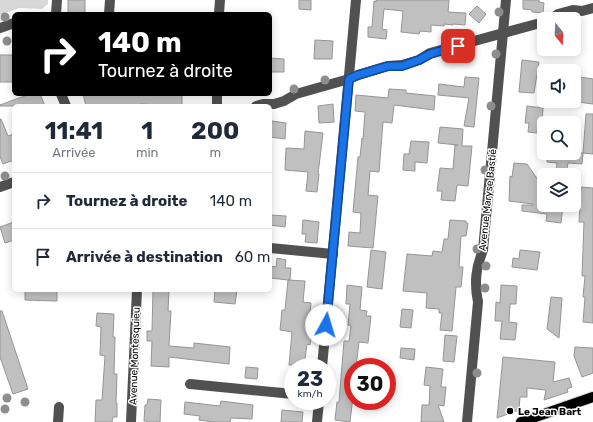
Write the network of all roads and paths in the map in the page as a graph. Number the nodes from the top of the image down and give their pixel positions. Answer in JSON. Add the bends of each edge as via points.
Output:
{"nodes":[{"id":1,"x":56,"y":0,"type":"edge"},
{"id":2,"x":110,"y":0,"type":"edge"},
{"id":3,"x":220,"y":0,"type":"edge"},
{"id":4,"x":356,"y":0,"type":"edge"},
{"id":5,"x":506,"y":0,"type":"edge"},
{"id":6,"x":593,"y":8,"type":"edge"},
{"id":7,"x":56,"y":12,"type":"edge"},
{"id":8,"x":109,"y":12,"type":"edge"},
{"id":9,"x":219,"y":12,"type":"edge"},
{"id":10,"x":566,"y":12,"type":"edge"},
{"id":11,"x":12,"y":24,"type":"edge"},
{"id":12,"x":537,"y":24,"type":"edge"},
{"id":13,"x":0,"y":28,"type":"edge"},
{"id":14,"x":502,"y":33,"type":"junction"},
{"id":15,"x":349,"y":79,"type":"junction"},
{"id":16,"x":272,"y":104,"type":"edge"},
{"id":17,"x":12,"y":183,"type":"edge"},
{"id":18,"x":0,"y":187,"type":"edge"},
{"id":19,"x":272,"y":248,"type":"edge"},
{"id":20,"x":333,"y":254,"type":"junction"},
{"id":21,"x":137,"y":292,"type":"edge"},
{"id":22,"x":323,"y":358,"type":"edge"},
{"id":23,"x":190,"y":384,"type":"dead end"},
{"id":24,"x":284,"y":393,"type":"edge"},
{"id":25,"x":593,"y":397,"type":"edge"},
{"id":26,"x":59,"y":407,"type":"dead end"},
{"id":27,"x":318,"y":410,"type":"edge"},
{"id":28,"x":58,"y":422,"type":"edge"},
{"id":29,"x":131,"y":422,"type":"edge"},
{"id":30,"x":317,"y":422,"type":"edge"},
{"id":31,"x":467,"y":422,"type":"edge"},
{"id":32,"x":521,"y":422,"type":"edge"}],
"edges":[{"from":1,"to":7,"type":"street"},
{"from":2,"to":8,"type":"street"},
{"from":3,"to":9,"type":"street"},
{"from":4,"to":15,"type":"street"},
{"from":5,"to":14,"type":"street","name":"Avenue Maryse Bastié"},
{"from":6,"to":10,"type":"street"},
{"from":11,"to":13,"type":"street"},
{"from":12,"to":14,"type":"street"},
{"from":14,"to":15,"type":"street","via":[[430,54],[402,66],[388,66]]},
{"from":14,"to":31,"type":"street","name":"Avenue Maryse Bastié","via":[[483,250],[475,287],[478,302]]},
{"from":15,"to":16,"type":"street","via":[[296,94]]},
{"from":15,"to":20,"type":"street"},
{"from":17,"to":18,"type":"street"},
{"from":19,"to":20,"type":"street"},
{"from":20,"to":22,"type":"street"},
{"from":21,"to":29,"type":"street","name":"Avenue Montesquieu"},
{"from":23,"to":24,"type":"street"},
{"from":25,"to":32,"type":"main road"},
{"from":26,"to":28,"type":"street"},
{"from":27,"to":30,"type":"street"}]}
